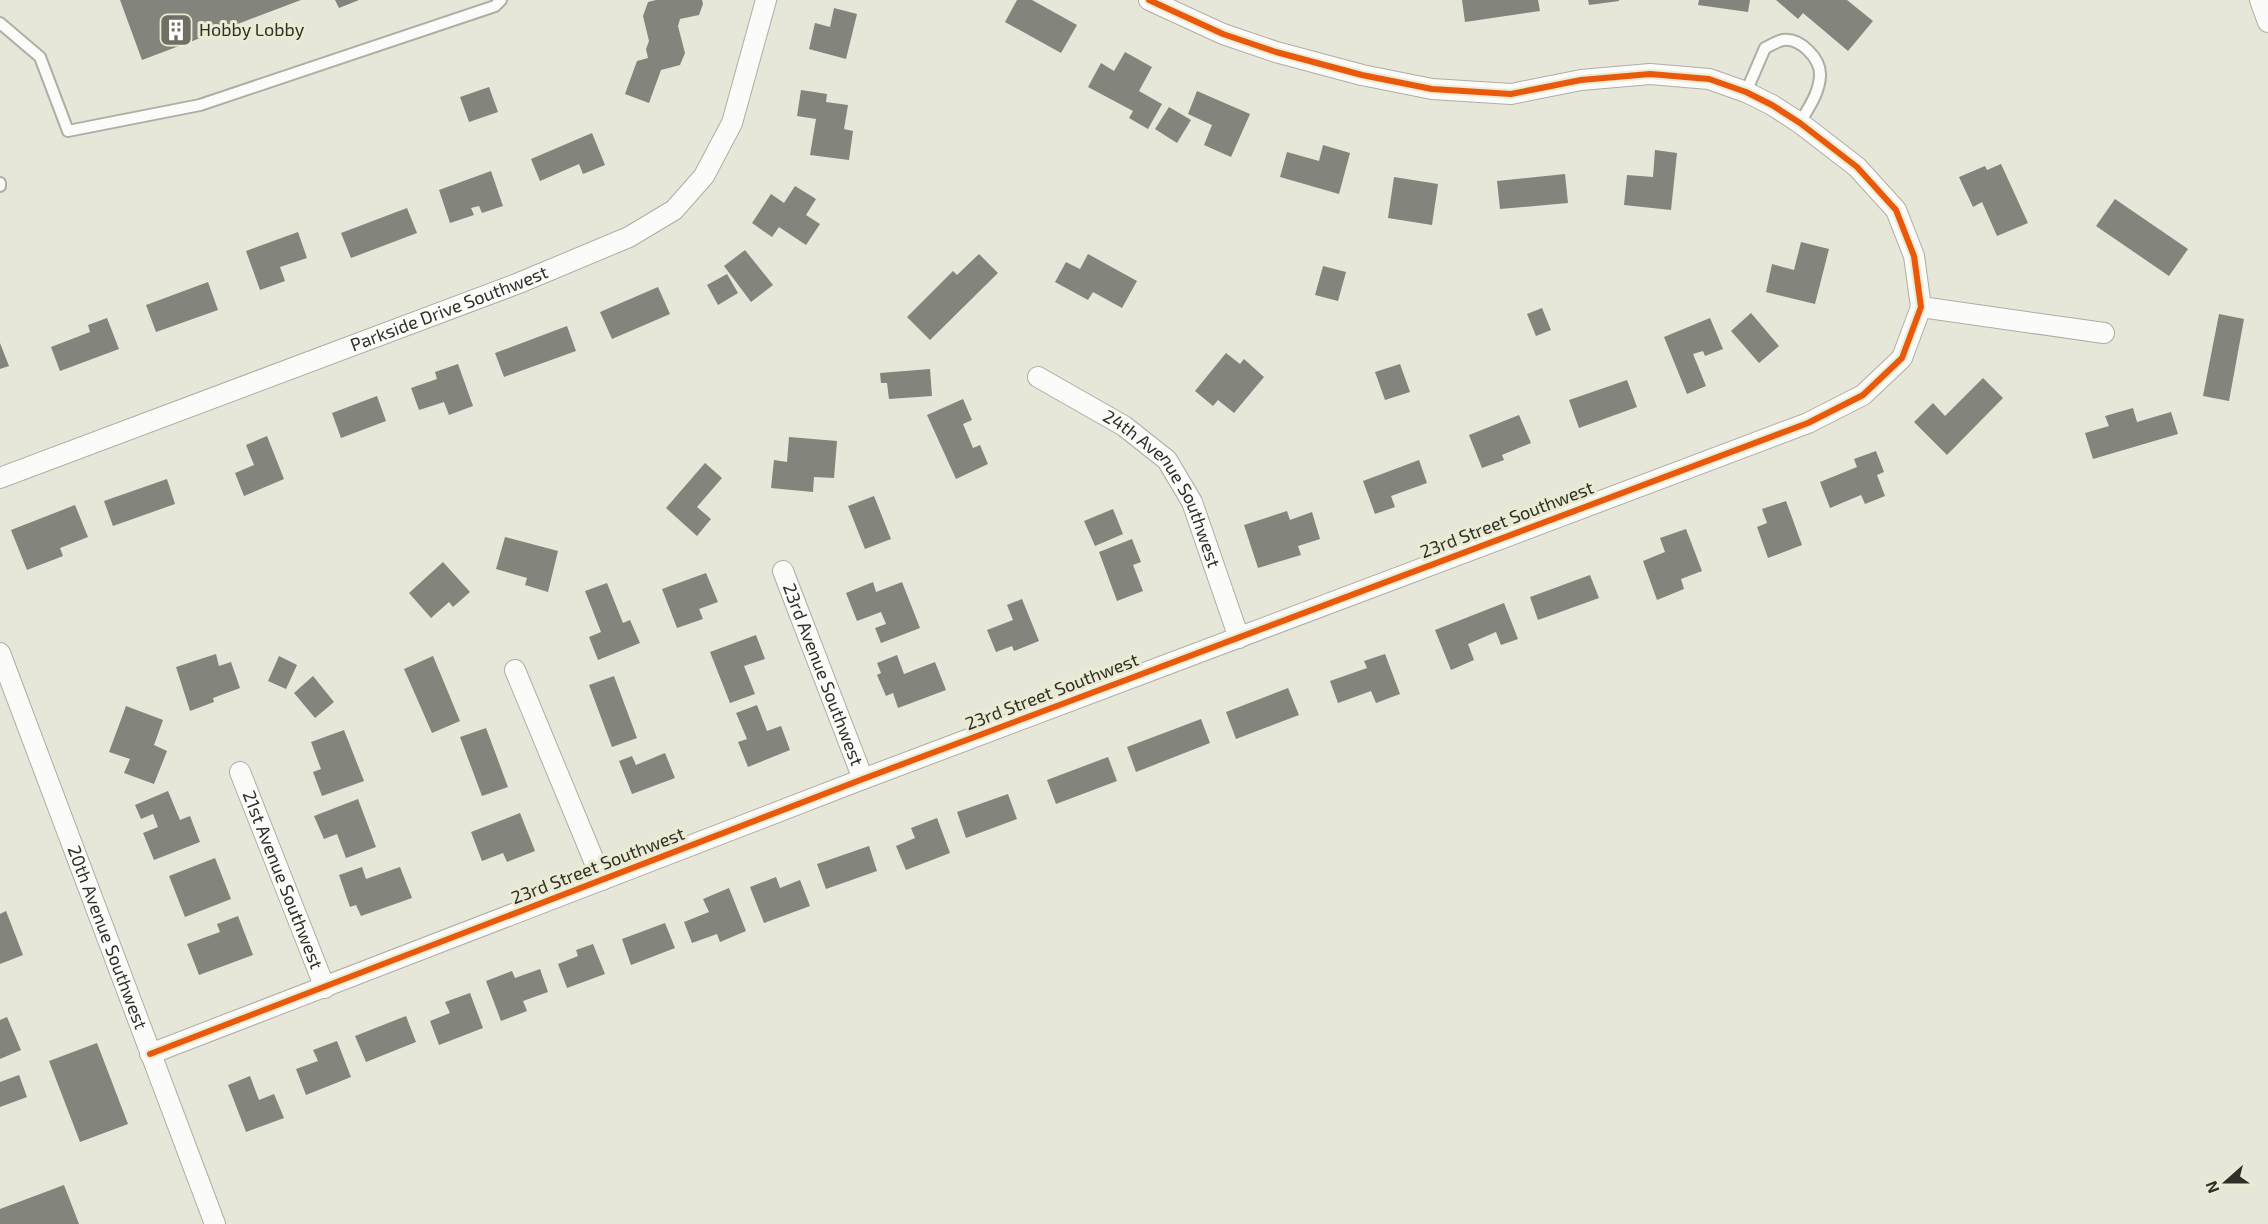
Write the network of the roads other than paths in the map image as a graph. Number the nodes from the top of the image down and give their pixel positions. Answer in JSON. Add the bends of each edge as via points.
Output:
{"nodes":[{"id":1,"x":501,"y":0,"type":"edge"},
{"id":2,"x":766,"y":0,"type":"edge"},
{"id":3,"x":1149,"y":0,"type":"edge"},
{"id":4,"x":2260,"y":0,"type":"edge"},
{"id":5,"x":2268,"y":22,"type":"edge"},
{"id":6,"x":0,"y":23,"type":"edge"},
{"id":7,"x":1746,"y":92,"type":"junction"},
{"id":8,"x":1800,"y":123,"type":"junction"},
{"id":9,"x":1921,"y":307,"type":"junction"},
{"id":10,"x":2104,"y":333,"type":"dead end"},
{"id":11,"x":1038,"y":377,"type":"dead end"},
{"id":12,"x":0,"y":478,"type":"edge"},
{"id":13,"x":783,"y":571,"type":"dead end"},
{"id":14,"x":1239,"y":638,"type":"junction"},
{"id":15,"x":0,"y":652,"type":"edge"},
{"id":16,"x":515,"y":670,"type":"dead end"},
{"id":17,"x":240,"y":772,"type":"dead end"},
{"id":18,"x":863,"y":779,"type":"junction"},
{"id":19,"x":602,"y":880,"type":"junction"},
{"id":20,"x":325,"y":988,"type":"junction"},
{"id":21,"x":150,"y":1054,"type":"junction"},
{"id":22,"x":215,"y":1224,"type":"edge"}],
"edges":[{"from":1,"to":6,"type":"lane","via":[[495,6],[200,105],[68,131],[40,57]]},
{"from":2,"to":12,"type":"street","name":"Parkside Drive Southwest","via":[[732,123],[704,176],[674,210],[629,237],[519,283]]},
{"from":3,"to":7,"type":"street","via":[[1223,34],[1276,52],[1432,90],[1511,94],[1581,80],[1650,74],[1709,79]]},
{"from":4,"to":5,"type":"street"},
{"from":7,"to":8,"type":"street"},
{"from":7,"to":8,"type":"lane","via":[[1765,48],[1783,40],[1797,44],[1809,51],[1820,73],[1814,99]]},
{"from":8,"to":9,"type":"street","via":[[1857,167],[1896,210],[1914,256]]},
{"from":9,"to":10,"type":"street"},
{"from":9,"to":14,"type":"street","name":"23rd Street Southwest","via":[[1902,358],[1863,395],[1808,423]]},
{"from":11,"to":14,"type":"street","name":"24th Avenue Southwest","via":[[1124,426],[1167,460],[1192,502]]},
{"from":13,"to":18,"type":"street","name":"23rd Avenue Southwest"},
{"from":14,"to":18,"type":"street","name":"23rd Street Southwest"},
{"from":15,"to":21,"type":"street","name":"20th Avenue Southwest"},
{"from":16,"to":19,"type":"street"},
{"from":17,"to":20,"type":"street","name":"21st Avenue Southwest"},
{"from":18,"to":19,"type":"street","name":"23rd Street Southwest"},
{"from":19,"to":20,"type":"street","name":"23rd Street Southwest"},
{"from":20,"to":21,"type":"street","name":"23rd Street Southwest"},
{"from":21,"to":22,"type":"street","name":"20th Avenue Southwest"}]}
